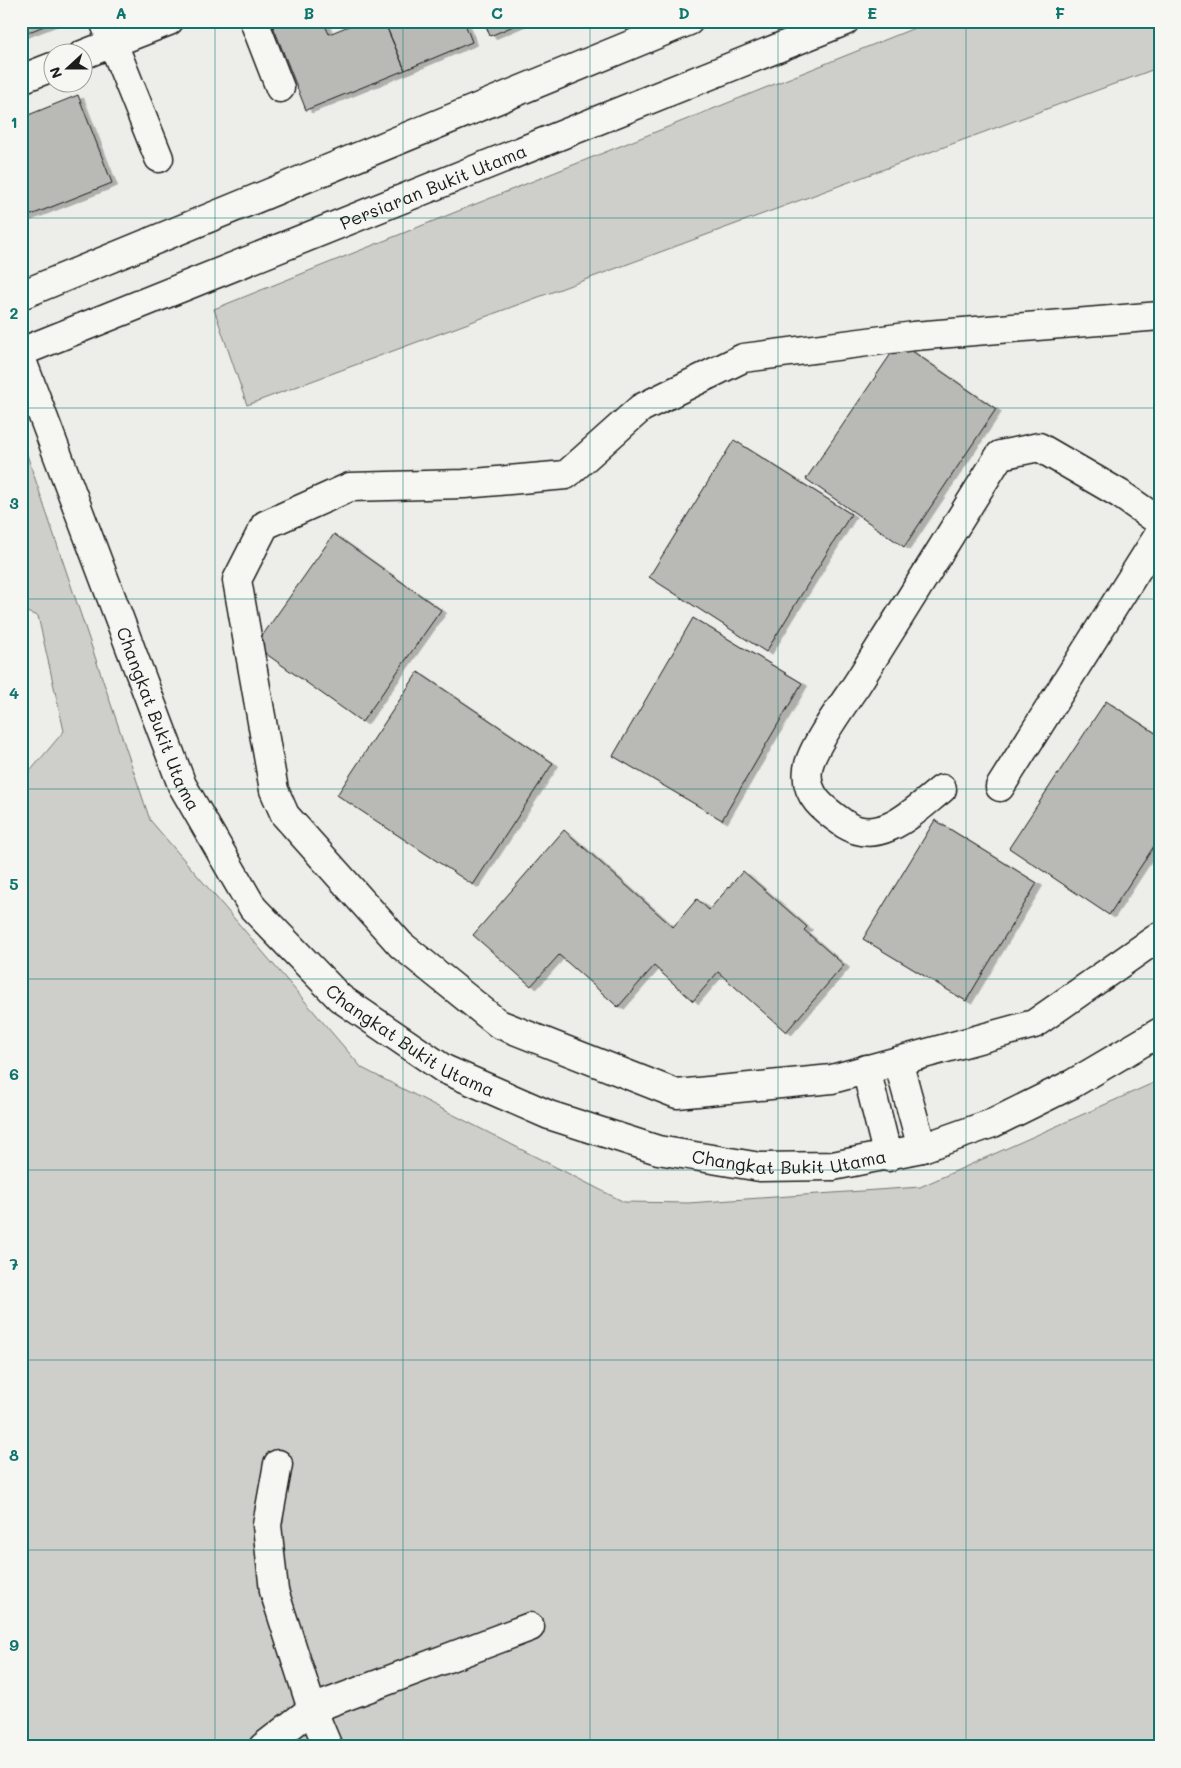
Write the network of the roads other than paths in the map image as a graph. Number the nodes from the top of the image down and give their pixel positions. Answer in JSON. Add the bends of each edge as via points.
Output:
{"nodes":[{"id":1,"x":169,"y":21,"type":"edge"},
{"id":2,"x":254,"y":21,"type":"edge"},
{"id":3,"x":688,"y":21,"type":"edge"},
{"id":4,"x":845,"y":21,"type":"edge"},
{"id":5,"x":109,"y":32,"type":"edge"},
{"id":6,"x":92,"y":46,"type":"edge"},
{"id":7,"x":42,"y":71,"type":"edge"},
{"id":8,"x":21,"y":79,"type":"edge"},
{"id":9,"x":280,"y":88,"type":"dead end"},
{"id":10,"x":159,"y":158,"type":"dead end"},
{"id":11,"x":21,"y":295,"type":"edge"},
{"id":12,"x":1160,"y":316,"type":"edge"},
{"id":13,"x":21,"y":352,"type":"edge"},
{"id":14,"x":21,"y":358,"type":"edge"},
{"id":15,"x":1160,"y":522,"type":"edge"},
{"id":16,"x":1160,"y":534,"type":"edge"},
{"id":17,"x":1000,"y":787,"type":"dead end"},
{"id":18,"x":942,"y":789,"type":"dead end"},
{"id":19,"x":1160,"y":936,"type":"edge"},
{"id":20,"x":1160,"y":1032,"type":"edge"},
{"id":21,"x":898,"y":1061,"type":"junction"},
{"id":22,"x":866,"y":1069,"type":"junction"},
{"id":23,"x":922,"y":1148,"type":"junction"},
{"id":24,"x":888,"y":1156,"type":"junction"},
{"id":25,"x":278,"y":1464,"type":"dead end"},
{"id":26,"x":530,"y":1627,"type":"dead end"},
{"id":27,"x":312,"y":1709,"type":"junction"},
{"id":28,"x":263,"y":1747,"type":"edge"},
{"id":29,"x":328,"y":1747,"type":"edge"}],
"edges":[{"from":1,"to":5,"type":"street"},
{"from":2,"to":9,"type":"street"},
{"from":3,"to":11,"type":"street"},
{"from":4,"to":13,"type":"street","name":"Persiaran Bukit Utama"},
{"from":5,"to":6,"type":"street"},
{"from":5,"to":10,"type":"street"},
{"from":7,"to":8,"type":"street"},
{"from":12,"to":22,"type":"street","via":[[914,336],[743,358],[641,408],[566,475],[464,484],[350,487],[265,525],[237,580],[274,790],[285,815],[401,945],[499,1024],[677,1094],[832,1079]]},
{"from":14,"to":24,"type":"street","name":"Changkat Bukit Utama","via":[[182,785],[253,908],[340,998],[444,1069],[549,1114],[658,1150],[760,1167],[833,1166]]},
{"from":15,"to":18,"type":"street","via":[[1120,494],[1039,447],[1000,456],[850,694],[812,756],[808,769],[808,784],[816,801],[854,830],[877,831],[899,823]]},
{"from":16,"to":17,"type":"street"},
{"from":19,"to":21,"type":"street","via":[[1034,1024]]},
{"from":20,"to":23,"type":"street","name":"Changkat Bukit Utama","via":[[1072,1084],[993,1123]]},
{"from":21,"to":22,"type":"street"},
{"from":21,"to":23,"type":"street"},
{"from":22,"to":24,"type":"street"},
{"from":23,"to":24,"type":"street","name":"Changkat Bukit Utama"},
{"from":25,"to":27,"type":"street","via":[[267,1525],[274,1591]]},
{"from":26,"to":27,"type":"street"},
{"from":27,"to":28,"type":"street"},
{"from":27,"to":29,"type":"street"}]}
